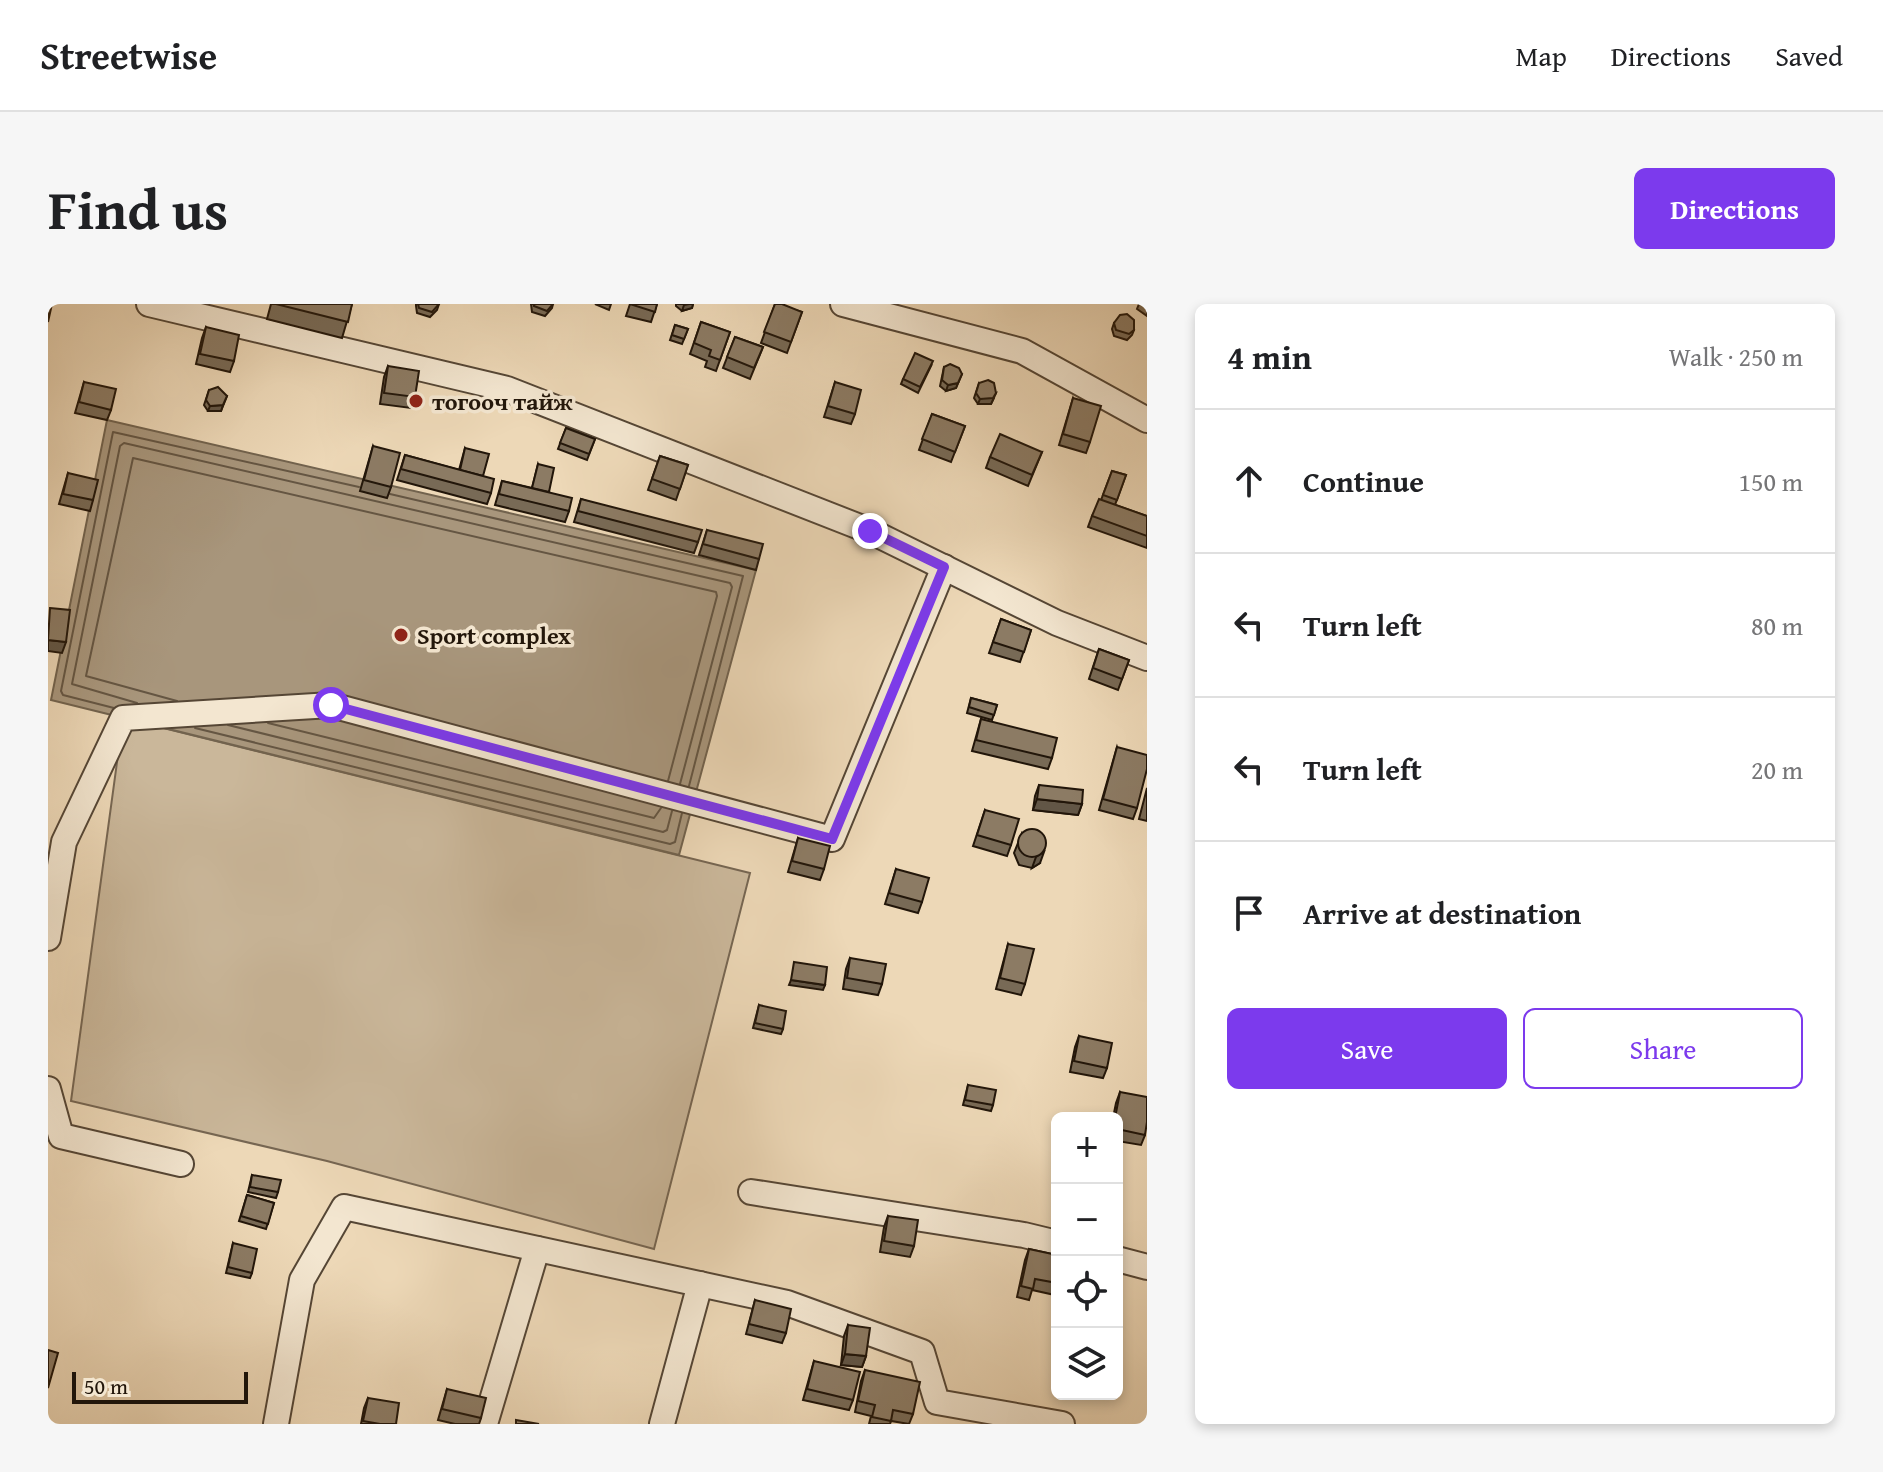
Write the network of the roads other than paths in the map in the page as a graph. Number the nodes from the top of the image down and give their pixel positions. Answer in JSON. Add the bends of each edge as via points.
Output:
{"nodes":[{"id":1,"x":149,"y":304,"type":"edge"},
{"id":2,"x":843,"y":304,"type":"edge"},
{"id":3,"x":1147,"y":420,"type":"edge"},
{"id":4,"x":944,"y":567,"type":"junction"},
{"id":5,"x":1147,"y":658,"type":"edge"},
{"id":6,"x":48,"y":938,"type":"edge"},
{"id":7,"x":48,"y":1089,"type":"edge"},
{"id":8,"x":181,"y":1164,"type":"dead end"},
{"id":9,"x":751,"y":1192,"type":"dead end"},
{"id":10,"x":1051,"y":1242,"type":"edge"},
{"id":11,"x":537,"y":1249,"type":"junction"},
{"id":12,"x":1123,"y":1261,"type":"edge"},
{"id":13,"x":1147,"y":1267,"type":"edge"},
{"id":14,"x":700,"y":1284,"type":"junction"},
{"id":15,"x":276,"y":1424,"type":"edge"},
{"id":16,"x":485,"y":1424,"type":"edge"},
{"id":17,"x":662,"y":1424,"type":"edge"},
{"id":18,"x":1062,"y":1424,"type":"edge"}],
"edges":[{"from":1,"to":4,"type":"street","via":[[507,389],[870,531]]},
{"from":2,"to":3,"type":"street","via":[[1022,351]]},
{"from":4,"to":5,"type":"street","via":[[1057,623]]},
{"from":4,"to":6,"type":"street","via":[[832,839],[331,705],[123,718],[64,842]]},
{"from":7,"to":8,"type":"street","via":[[61,1136]]},
{"from":9,"to":10,"type":"street"},
{"from":11,"to":14,"type":"street"},
{"from":11,"to":15,"type":"street","via":[[344,1207],[302,1280]]},
{"from":11,"to":16,"type":"street"},
{"from":12,"to":13,"type":"street"},
{"from":14,"to":17,"type":"street"},
{"from":14,"to":18,"type":"street","via":[[787,1303],[922,1352],[937,1402]]}]}
